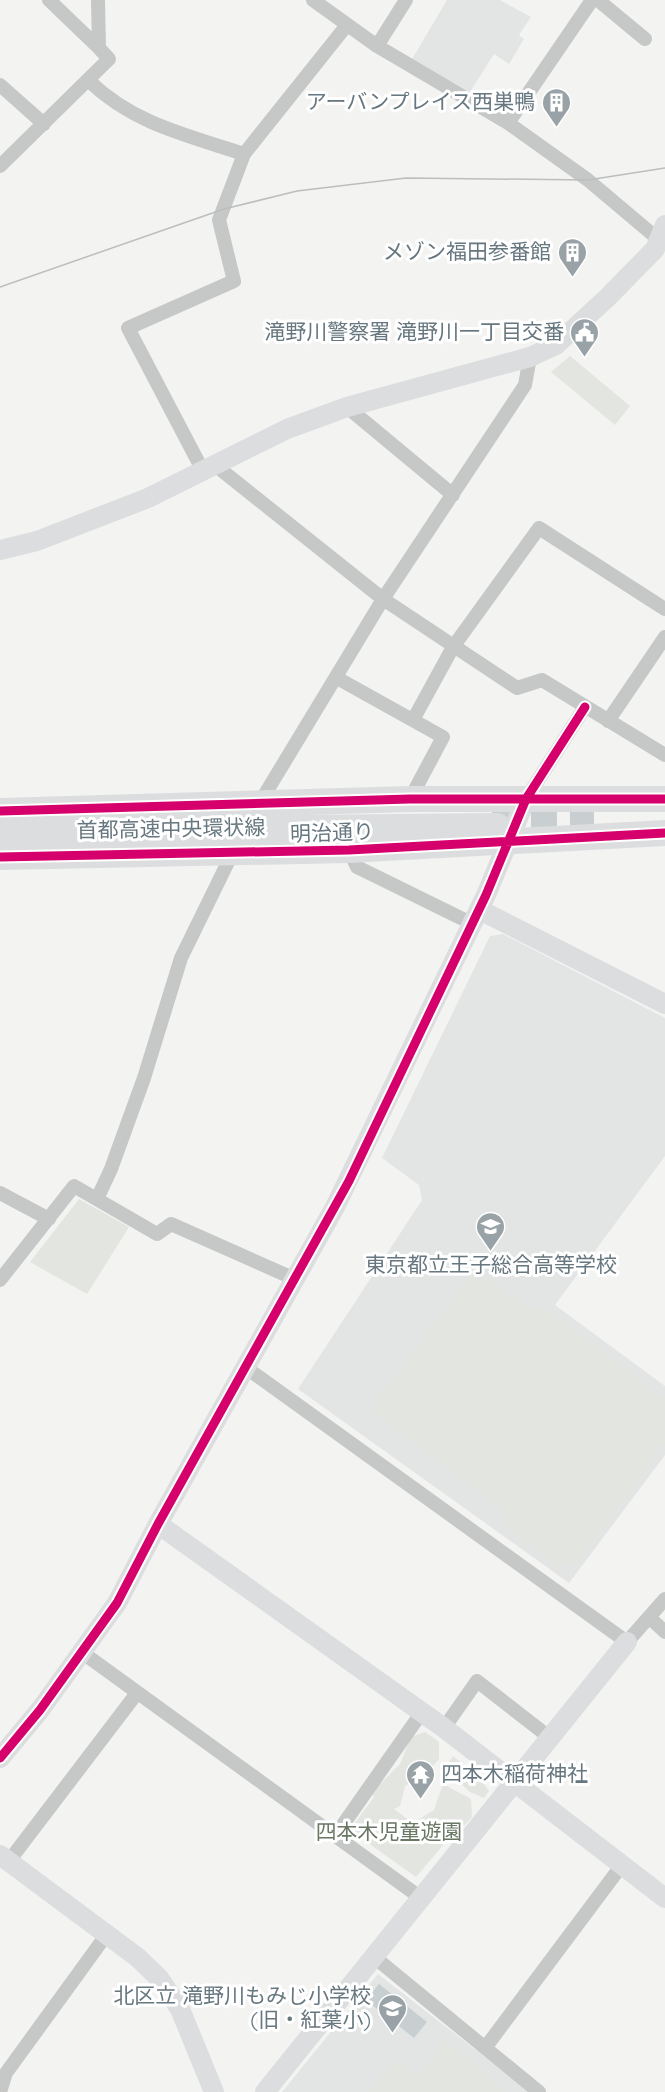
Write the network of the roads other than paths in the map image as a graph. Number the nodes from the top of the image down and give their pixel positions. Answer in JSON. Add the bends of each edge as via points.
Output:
{"nodes":[{"id":1,"x":49,"y":0,"type":"edge"},
{"id":2,"x":98,"y":0,"type":"edge"},
{"id":3,"x":313,"y":0,"type":"edge"},
{"id":4,"x":406,"y":0,"type":"edge"},
{"id":5,"x":592,"y":0,"type":"edge"},
{"id":6,"x":598,"y":0,"type":"edge"},
{"id":7,"x":347,"y":25,"type":"junction"},
{"id":8,"x":645,"y":39,"type":"dead end"},
{"id":9,"x":377,"y":46,"type":"junction"},
{"id":10,"x":99,"y":48,"type":"junction"},
{"id":11,"x":89,"y":81,"type":"junction"},
{"id":12,"x":2,"y":90,"type":"edge"},
{"id":13,"x":508,"y":123,"type":"junction"},
{"id":14,"x":44,"y":124,"type":"junction"},
{"id":15,"x":244,"y":154,"type":"junction"},
{"id":16,"x":0,"y":166,"type":"edge"},
{"id":17,"x":661,"y":243,"type":"edge"},
{"id":18,"x":530,"y":357,"type":"junction"},
{"id":19,"x":347,"y":407,"type":"junction"},
{"id":20,"x":209,"y":468,"type":"junction"},
{"id":21,"x":453,"y":495,"type":"junction"},
{"id":22,"x":0,"y":550,"type":"edge"},
{"id":23,"x":383,"y":599,"type":"junction"},
{"id":24,"x":665,"y":609,"type":"edge"},
{"id":25,"x":665,"y":637,"type":"edge"},
{"id":26,"x":453,"y":647,"type":"junction"},
{"id":27,"x":337,"y":678,"type":"junction"},
{"id":28,"x":585,"y":707,"type":"junction"},
{"id":29,"x":413,"y":720,"type":"junction"},
{"id":30,"x":608,"y":721,"type":"junction"},
{"id":31,"x":665,"y":755,"type":"edge"},
{"id":32,"x":410,"y":799,"type":"junction"},
{"id":33,"x":526,"y":799,"type":"junction"},
{"id":34,"x":665,"y":799,"type":"edge"},
{"id":35,"x":259,"y":804,"type":"junction"},
{"id":36,"x":0,"y":811,"type":"edge"},
{"id":37,"x":594,"y":821,"type":"tunnel mouth"},
{"id":38,"x":665,"y":821,"type":"edge"},
{"id":39,"x":0,"y":831,"type":"edge"},
{"id":40,"x":665,"y":833,"type":"edge"},
{"id":41,"x":507,"y":842,"type":"junction"},
{"id":42,"x":349,"y":850,"type":"junction"},
{"id":43,"x":232,"y":854,"type":"junction"},
{"id":44,"x":0,"y":857,"type":"edge"},
{"id":45,"x":476,"y":917,"type":"junction"},
{"id":46,"x":665,"y":1004,"type":"edge"},
{"id":47,"x":0,"y":1193,"type":"edge"},
{"id":48,"x":97,"y":1199,"type":"junction"},
{"id":49,"x":49,"y":1219,"type":"junction"},
{"id":50,"x":0,"y":1280,"type":"edge"},
{"id":51,"x":295,"y":1280,"type":"junction"},
{"id":52,"x":245,"y":1367,"type":"junction"},
{"id":53,"x":158,"y":1524,"type":"junction"},
{"id":54,"x":665,"y":1599,"type":"edge"},
{"id":55,"x":649,"y":1617,"type":"junction"},
{"id":56,"x":665,"y":1632,"type":"edge"},
{"id":57,"x":627,"y":1642,"type":"junction"},
{"id":58,"x":82,"y":1653,"type":"junction"},
{"id":59,"x":137,"y":1693,"type":"junction"},
{"id":60,"x":422,"y":1712,"type":"junction"},
{"id":61,"x":444,"y":1728,"type":"junction"},
{"id":62,"x":549,"y":1737,"type":"junction"},
{"id":63,"x":0,"y":1758,"type":"edge"},
{"id":64,"x":515,"y":1780,"type":"junction"},
{"id":65,"x":335,"y":1836,"type":"junction"},
{"id":66,"x":4,"y":1858,"type":"edge"},
{"id":67,"x":622,"y":1865,"type":"junction"},
{"id":68,"x":421,"y":1898,"type":"junction"},
{"id":69,"x":665,"y":1898,"type":"edge"},
{"id":70,"x":107,"y":1934,"type":"junction"},
{"id":71,"x":373,"y":1956,"type":"junction"},
{"id":72,"x":485,"y":2048,"type":"junction"},
{"id":73,"x":0,"y":2092,"type":"edge"},
{"id":74,"x":214,"y":2092,"type":"edge"},
{"id":75,"x":265,"y":2092,"type":"edge"},
{"id":76,"x":539,"y":2092,"type":"edge"}],
"edges":[{"from":1,"to":10,"type":"street"},
{"from":2,"to":10,"type":"street"},
{"from":3,"to":7,"type":"street"},
{"from":4,"to":9,"type":"street"},
{"from":5,"to":13,"type":"street"},
{"from":6,"to":8,"type":"street"},
{"from":7,"to":9,"type":"street"},
{"from":7,"to":15,"type":"street"},
{"from":9,"to":13,"type":"street"},
{"from":10,"to":11,"type":"street","via":[[109,59]]},
{"from":11,"to":14,"type":"street"},
{"from":11,"to":15,"type":"street","via":[[111,102],[137,117]]},
{"from":12,"to":14,"type":"street"},
{"from":13,"to":17,"type":"street","via":[[588,180]]},
{"from":14,"to":16,"type":"street"},
{"from":15,"to":20,"type":"street","via":[[219,220],[234,281],[128,328]]},
{"from":17,"to":18,"type":"street","via":[[556,345]]},
{"from":18,"to":19,"type":"street"},
{"from":18,"to":21,"type":"street","via":[[525,385]]},
{"from":19,"to":20,"type":"street","via":[[287,429]]},
{"from":19,"to":21,"type":"street"},
{"from":20,"to":22,"type":"street","via":[[137,503],[37,541]]},
{"from":20,"to":23,"type":"street"},
{"from":21,"to":23,"type":"street"},
{"from":23,"to":26,"type":"street"},
{"from":23,"to":27,"type":"street"},
{"from":24,"to":26,"type":"street","via":[[539,528]]},
{"from":25,"to":30,"type":"street"},
{"from":26,"to":28,"type":"street","via":[[516,688],[542,680]]},
{"from":26,"to":29,"type":"street"},
{"from":27,"to":29,"type":"street"},
{"from":27,"to":35,"type":"street"},
{"from":28,"to":30,"type":"street"},
{"from":28,"to":33,"type":"street"},
{"from":29,"to":32,"type":"street","via":[[443,737]]},
{"from":30,"to":31,"type":"street"},
{"from":32,"to":33,"type":"highway","name":"明治通り"},
{"from":32,"to":35,"type":"highway","name":"明治通り"},
{"from":33,"to":34,"type":"highway","name":"明治通り"},
{"from":33,"to":41,"type":"street"},
{"from":35,"to":36,"type":"highway","name":"明治通り"},
{"from":37,"to":38,"type":"highway","name":"首都高速中央環状線"},
{"from":38,"to":39,"type":"highway","name":"首都高速中央環状線"},
{"from":40,"to":41,"type":"highway","name":"明治通り"},
{"from":41,"to":42,"type":"highway","name":"明治通り"},
{"from":41,"to":45,"type":"street"},
{"from":42,"to":43,"type":"highway","name":"明治通り"},
{"from":42,"to":45,"type":"street","via":[[357,867]]},
{"from":43,"to":44,"type":"highway","name":"明治通り"},
{"from":43,"to":48,"type":"street","via":[[181,958],[144,1078]]},
{"from":45,"to":46,"type":"street"},
{"from":45,"to":51,"type":"street","via":[[349,1181]]},
{"from":47,"to":49,"type":"street"},
{"from":48,"to":49,"type":"street","via":[[74,1186]]},
{"from":48,"to":51,"type":"street","via":[[157,1234],[171,1224]]},
{"from":49,"to":50,"type":"street"},
{"from":51,"to":52,"type":"street"},
{"from":52,"to":53,"type":"street"},
{"from":52,"to":57,"type":"street"},
{"from":53,"to":58,"type":"street","via":[[117,1603]]},
{"from":53,"to":60,"type":"street"},
{"from":54,"to":55,"type":"street"},
{"from":55,"to":56,"type":"street"},
{"from":55,"to":57,"type":"street"},
{"from":57,"to":62,"type":"street"},
{"from":58,"to":59,"type":"street"},
{"from":58,"to":63,"type":"street"},
{"from":59,"to":65,"type":"street"},
{"from":59,"to":66,"type":"street"},
{"from":60,"to":61,"type":"street"},
{"from":60,"to":65,"type":"street"},
{"from":61,"to":62,"type":"street","via":[[477,1681]]},
{"from":61,"to":64,"type":"street"},
{"from":62,"to":64,"type":"street"},
{"from":64,"to":67,"type":"street"},
{"from":64,"to":68,"type":"street"},
{"from":65,"to":68,"type":"street"},
{"from":66,"to":70,"type":"street"},
{"from":67,"to":69,"type":"street"},
{"from":67,"to":72,"type":"street"},
{"from":68,"to":71,"type":"street"},
{"from":70,"to":73,"type":"street","via":[[6,2073]]},
{"from":70,"to":74,"type":"street","via":[[148,1966],[170,1993]]},
{"from":71,"to":72,"type":"street"},
{"from":71,"to":75,"type":"street"},
{"from":72,"to":76,"type":"street"}]}
